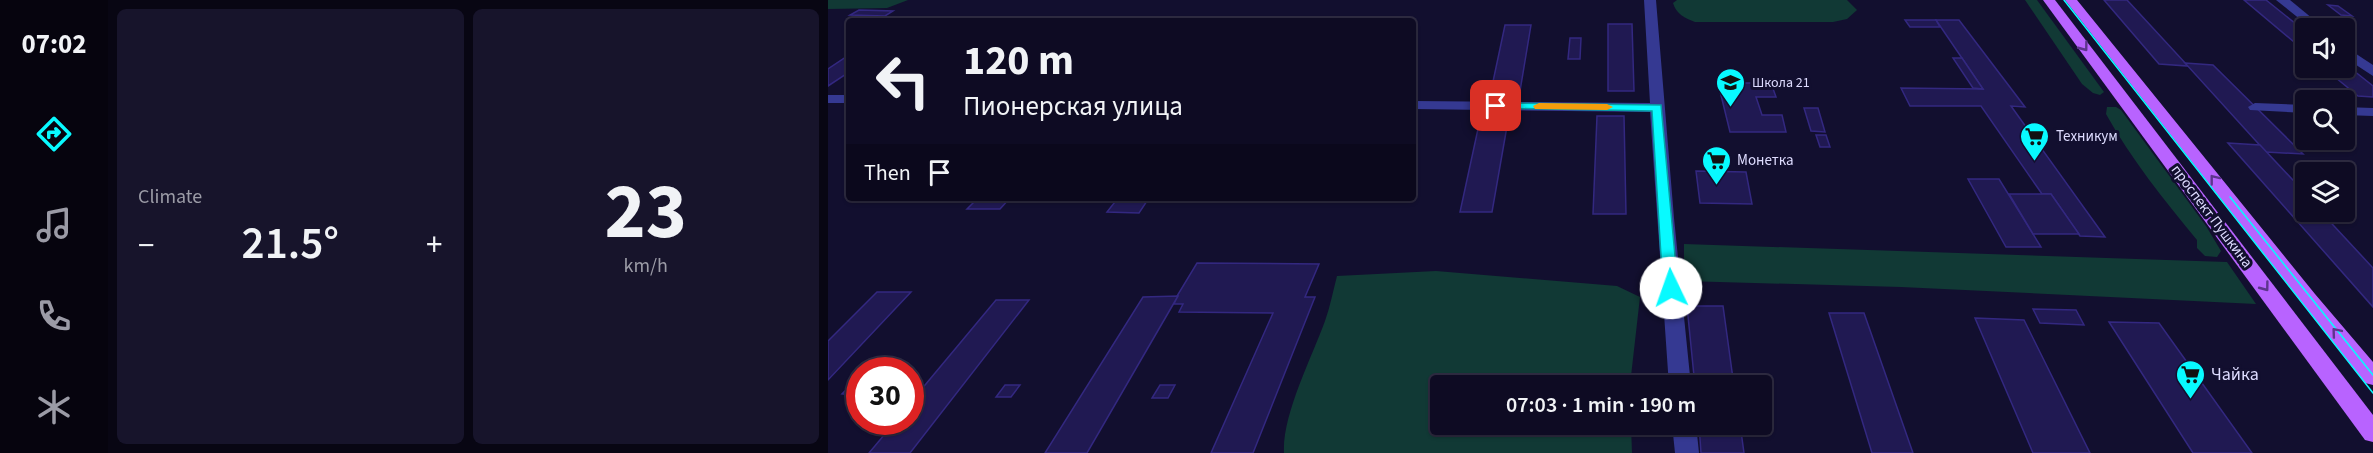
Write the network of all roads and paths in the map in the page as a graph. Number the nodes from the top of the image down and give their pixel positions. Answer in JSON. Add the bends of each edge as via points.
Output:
{"nodes":[{"id":1,"x":1650,"y":0,"type":"edge"},
{"id":2,"x":2049,"y":0,"type":"edge"},
{"id":3,"x":2072,"y":0,"type":"edge"},
{"id":4,"x":2282,"y":0,"type":"edge"},
{"id":5,"x":2305,"y":18,"type":"edge"},
{"id":6,"x":2355,"y":58,"type":"edge"},
{"id":7,"x":2373,"y":72,"type":"edge"},
{"id":8,"x":828,"y":99,"type":"edge"},
{"id":9,"x":846,"y":99,"type":"edge"},
{"id":10,"x":1416,"y":105,"type":"edge"},
{"id":11,"x":2254,"y":107,"type":"dead end"},
{"id":12,"x":1657,"y":108,"type":"junction"},
{"id":13,"x":2295,"y":109,"type":"edge"},
{"id":14,"x":2355,"y":111,"type":"edge"},
{"id":15,"x":2373,"y":112,"type":"edge"},
{"id":16,"x":1679,"y":375,"type":"edge"},
{"id":17,"x":2373,"y":377,"type":"edge"},
{"id":18,"x":2373,"y":433,"type":"edge"},
{"id":19,"x":1685,"y":435,"type":"edge"},
{"id":20,"x":1687,"y":453,"type":"edge"}],
"edges":[{"from":1,"to":12,"type":"street"},
{"from":2,"to":18,"type":"main road","name":"проспект Пушкина","one_way":true},
{"from":17,"to":3,"type":"main road","name":"проспект Пушкина","one_way":true},
{"from":4,"to":5,"type":"street"},
{"from":6,"to":7,"type":"street"},
{"from":8,"to":9,"type":"street"},
{"from":10,"to":12,"type":"street"},
{"from":11,"to":13,"type":"street"},
{"from":12,"to":16,"type":"street"},
{"from":14,"to":15,"type":"street"},
{"from":19,"to":20,"type":"street"}]}
